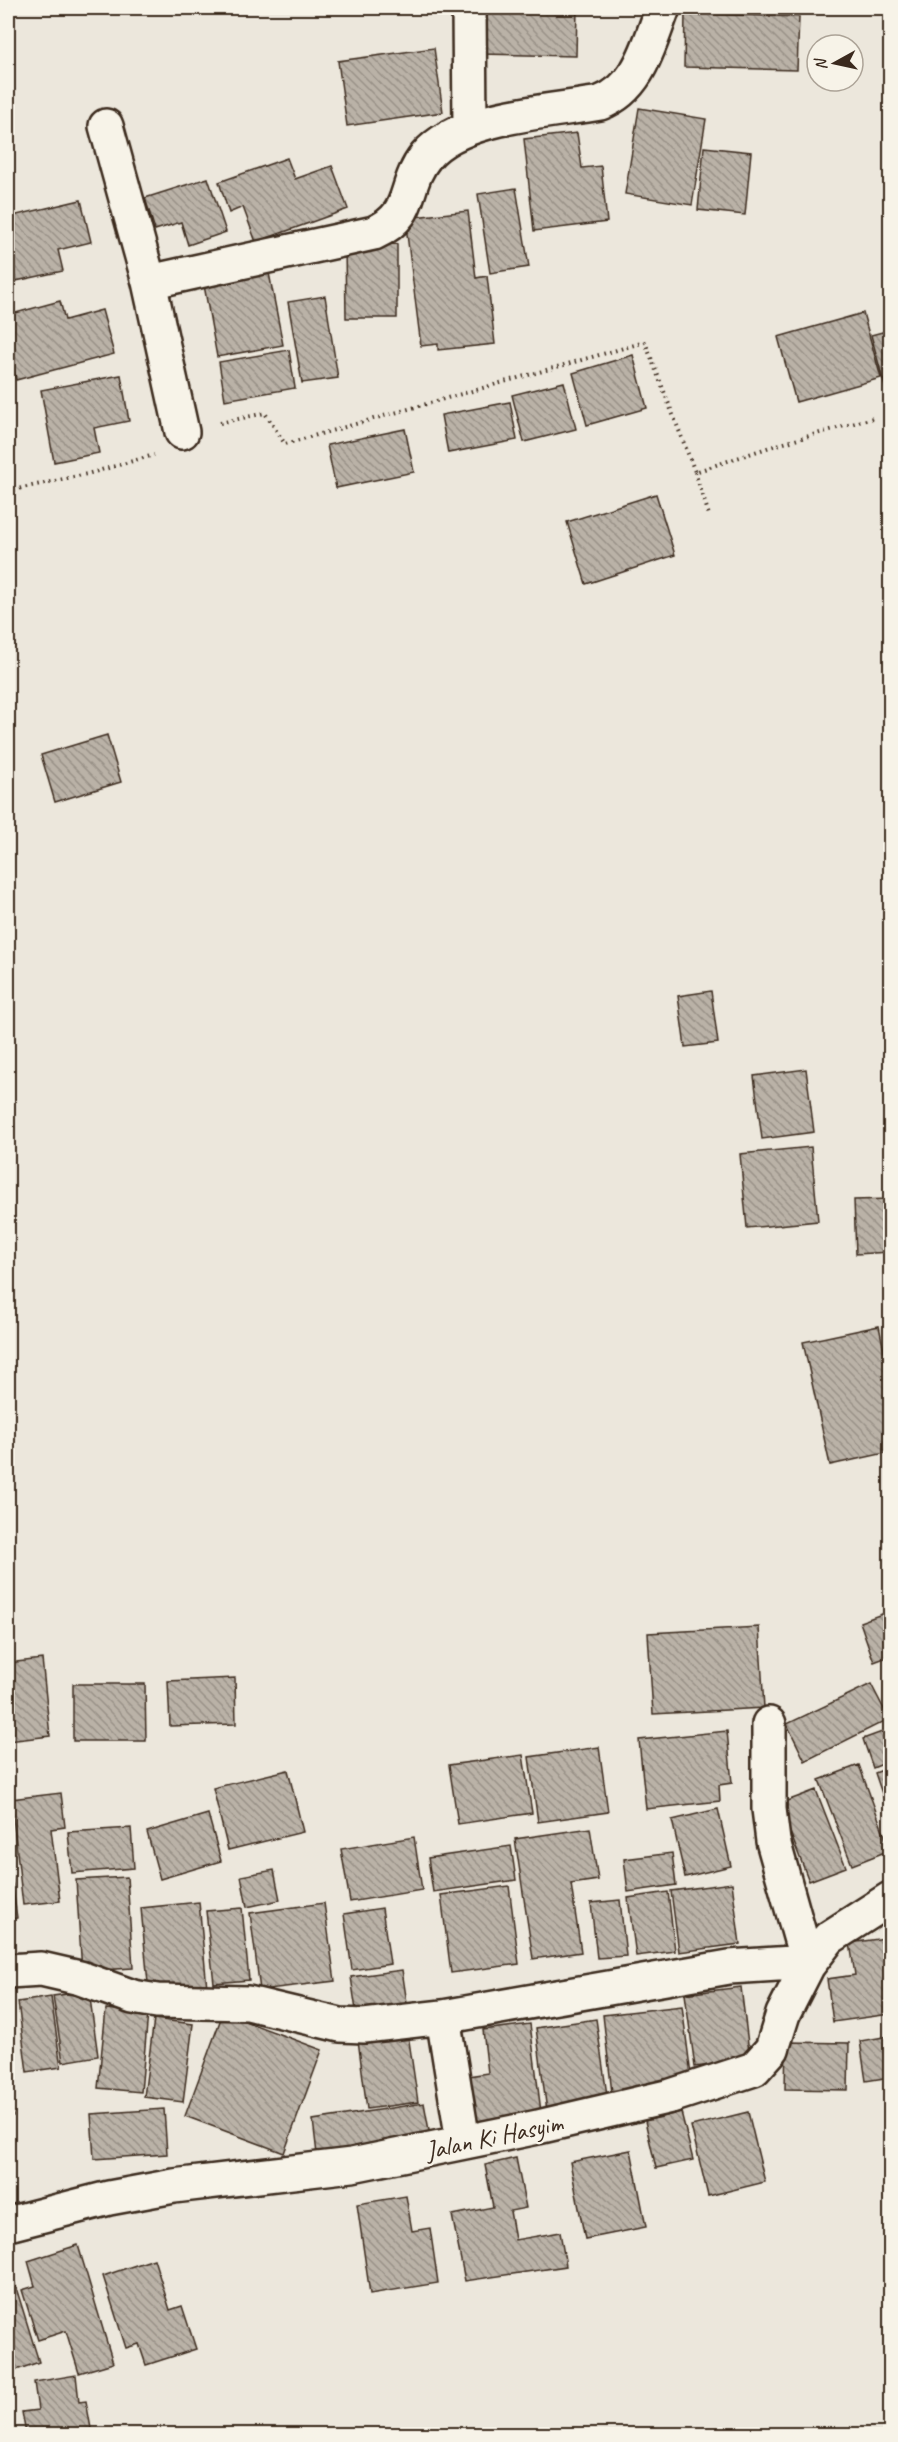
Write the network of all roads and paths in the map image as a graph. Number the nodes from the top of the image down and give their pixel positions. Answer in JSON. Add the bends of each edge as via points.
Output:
{"nodes":[{"id":1,"x":470,"y":8,"type":"edge"},
{"id":2,"x":663,"y":8,"type":"edge"},
{"id":3,"x":106,"y":126,"type":"dead end"},
{"id":4,"x":470,"y":127,"type":"junction"},
{"id":5,"x":149,"y":282,"type":"junction"},
{"id":6,"x":873,"y":418,"type":"dead end"},
{"id":7,"x":182,"y":432,"type":"junction"},
{"id":8,"x":695,"y":472,"type":"junction"},
{"id":9,"x":8,"y":491,"type":"edge"},
{"id":10,"x":709,"y":515,"type":"dead end"},
{"id":11,"x":769,"y":1724,"type":"dead end"},
{"id":12,"x":891,"y":1899,"type":"edge"},
{"id":13,"x":808,"y":1965,"type":"junction"},
{"id":14,"x":8,"y":1971,"type":"edge"},
{"id":15,"x":443,"y":2017,"type":"junction"},
{"id":16,"x":463,"y":2141,"type":"junction"},
{"id":17,"x":8,"y":2224,"type":"edge"}],
"edges":[{"from":1,"to":4,"type":"street"},
{"from":2,"to":4,"type":"street","via":[[635,76],[615,98]]},
{"from":3,"to":5,"type":"street"},
{"from":4,"to":5,"type":"street","via":[[435,146],[425,157],[402,211],[387,227]]},
{"from":5,"to":7,"type":"street"},
{"from":6,"to":8,"type":"path"},
{"from":7,"to":8,"type":"path","via":[[265,413],[285,444],[645,342]]},
{"from":7,"to":9,"type":"path","via":[[166,449],[145,460]]},
{"from":8,"to":10,"type":"path"},
{"from":11,"to":13,"type":"street","via":[[773,1841]]},
{"from":12,"to":13,"type":"street","name":"Jalan Ki Hasyim","via":[[829,1938]]},
{"from":13,"to":15,"type":"street","via":[[740,1966]]},
{"from":13,"to":16,"type":"street","name":"Jalan Ki Hasyim","via":[[783,2014],[772,2049],[754,2070],[627,2106]]},
{"from":14,"to":15,"type":"street","via":[[41,1970],[158,2001],[248,2003],[340,2025]]},
{"from":15,"to":16,"type":"street"},
{"from":16,"to":17,"type":"street","name":"Jalan Ki Hasyim","via":[[352,2165],[174,2186],[99,2200]]}]}
